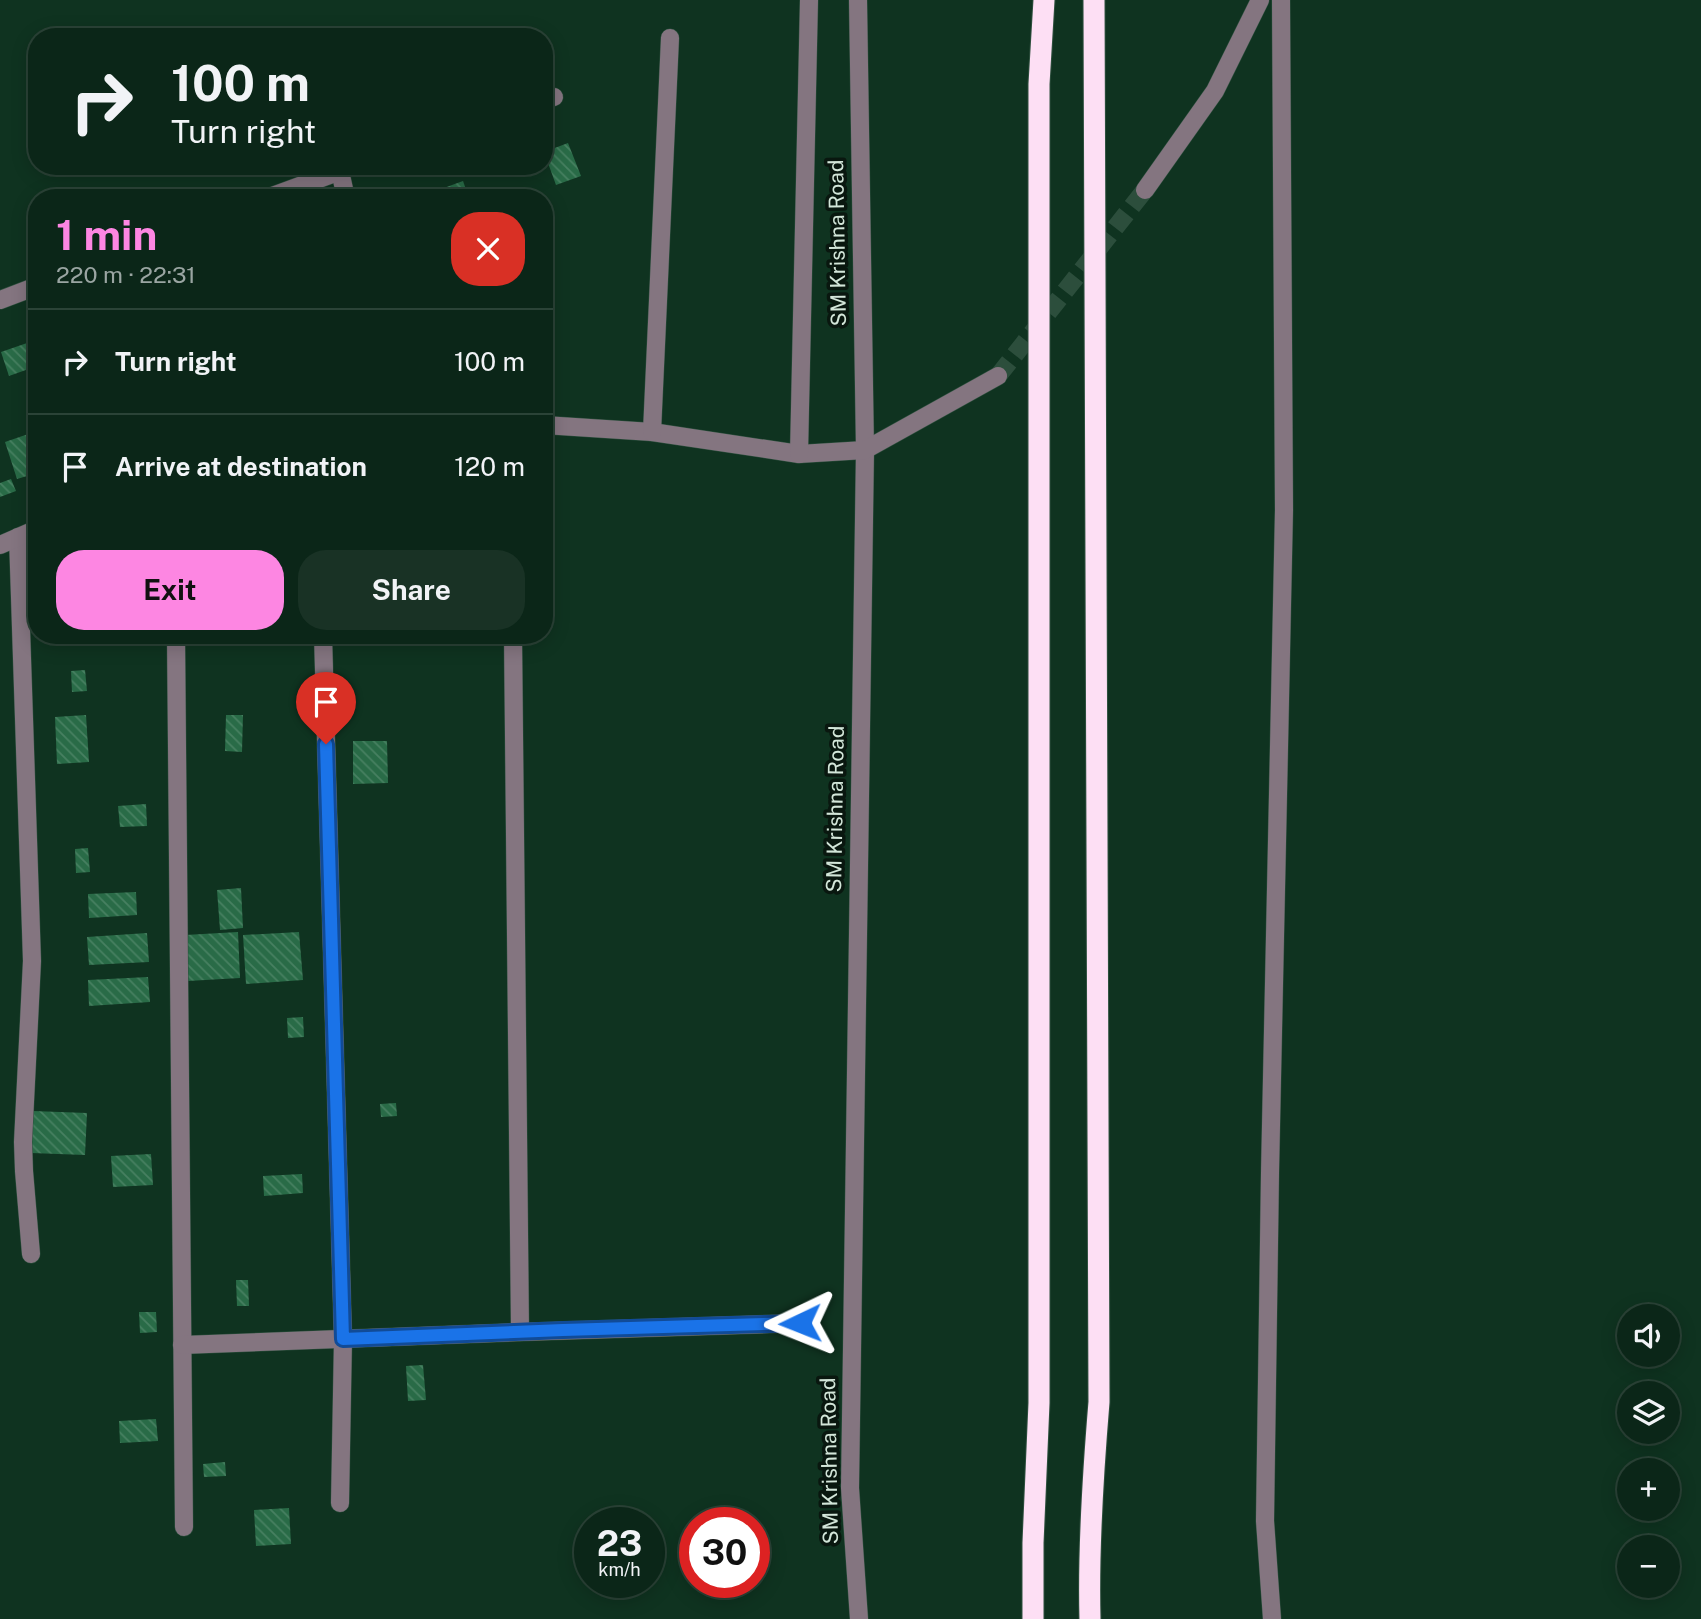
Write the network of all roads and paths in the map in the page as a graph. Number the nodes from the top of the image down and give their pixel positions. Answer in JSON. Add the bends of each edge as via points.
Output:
{"nodes":[{"id":1,"x":809,"y":0,"type":"edge"},
{"id":2,"x":858,"y":0,"type":"edge"},
{"id":3,"x":1044,"y":0,"type":"edge"},
{"id":4,"x":1094,"y":0,"type":"edge"},
{"id":5,"x":1260,"y":0,"type":"edge"},
{"id":6,"x":1281,"y":0,"type":"edge"},
{"id":7,"x":670,"y":38,"type":"dead end"},
{"id":8,"x":330,"y":175,"type":"edge"},
{"id":9,"x":292,"y":189,"type":"edge"},
{"id":10,"x":1145,"y":190,"type":"tunnel mouth"},
{"id":11,"x":28,"y":292,"type":"edge"},
{"id":12,"x":0,"y":300,"type":"edge"},
{"id":13,"x":998,"y":376,"type":"tunnel mouth"},
{"id":14,"x":553,"y":426,"type":"edge"},
{"id":15,"x":652,"y":432,"type":"junction"},
{"id":16,"x":865,"y":450,"type":"junction"},
{"id":17,"x":799,"y":454,"type":"junction"},
{"id":18,"x":28,"y":532,"type":"edge"},
{"id":19,"x":18,"y":537,"type":"junction"},
{"id":20,"x":0,"y":545,"type":"edge"},
{"id":21,"x":176,"y":644,"type":"edge"},
{"id":22,"x":323,"y":644,"type":"edge"},
{"id":23,"x":513,"y":644,"type":"edge"},
{"id":24,"x":30,"y":1254,"type":"dead end"},
{"id":25,"x":800,"y":1323,"type":"dead end"},
{"id":26,"x":520,"y":1332,"type":"junction"},
{"id":27,"x":343,"y":1339,"type":"junction"},
{"id":28,"x":182,"y":1345,"type":"junction"},
{"id":29,"x":340,"y":1503,"type":"dead end"},
{"id":30,"x":184,"y":1527,"type":"dead end"},
{"id":31,"x":859,"y":1619,"type":"edge"},
{"id":32,"x":1033,"y":1619,"type":"edge"},
{"id":33,"x":1090,"y":1619,"type":"edge"},
{"id":34,"x":1272,"y":1619,"type":"edge"}],
"edges":[{"from":1,"to":17,"type":"street"},
{"from":2,"to":16,"type":"street","name":"SM Krishna Road"},
{"from":3,"to":32,"type":"highway","via":[[1039,85],[1039,1403]]},
{"from":4,"to":33,"type":"highway","via":[[1099,1402]]},
{"from":5,"to":10,"type":"street","via":[[1215,91]]},
{"from":6,"to":34,"type":"street","via":[[1284,510],[1265,1521]]},
{"from":7,"to":15,"type":"street"},
{"from":8,"to":9,"type":"street"},
{"from":11,"to":12,"type":"street"},
{"from":13,"to":16,"type":"street"},
{"from":14,"to":15,"type":"street"},
{"from":15,"to":17,"type":"street"},
{"from":16,"to":17,"type":"street"},
{"from":16,"to":31,"type":"street","name":"SM Krishna Road","via":[[850,1488]]},
{"from":18,"to":19,"type":"street"},
{"from":19,"to":20,"type":"street"},
{"from":19,"to":24,"type":"street","via":[[32,961],[23,1142]]},
{"from":21,"to":28,"type":"street"},
{"from":22,"to":27,"type":"street"},
{"from":23,"to":26,"type":"street"},
{"from":25,"to":26,"type":"street"},
{"from":26,"to":27,"type":"street"},
{"from":27,"to":28,"type":"street"},
{"from":27,"to":29,"type":"street"},
{"from":28,"to":30,"type":"street"}]}
